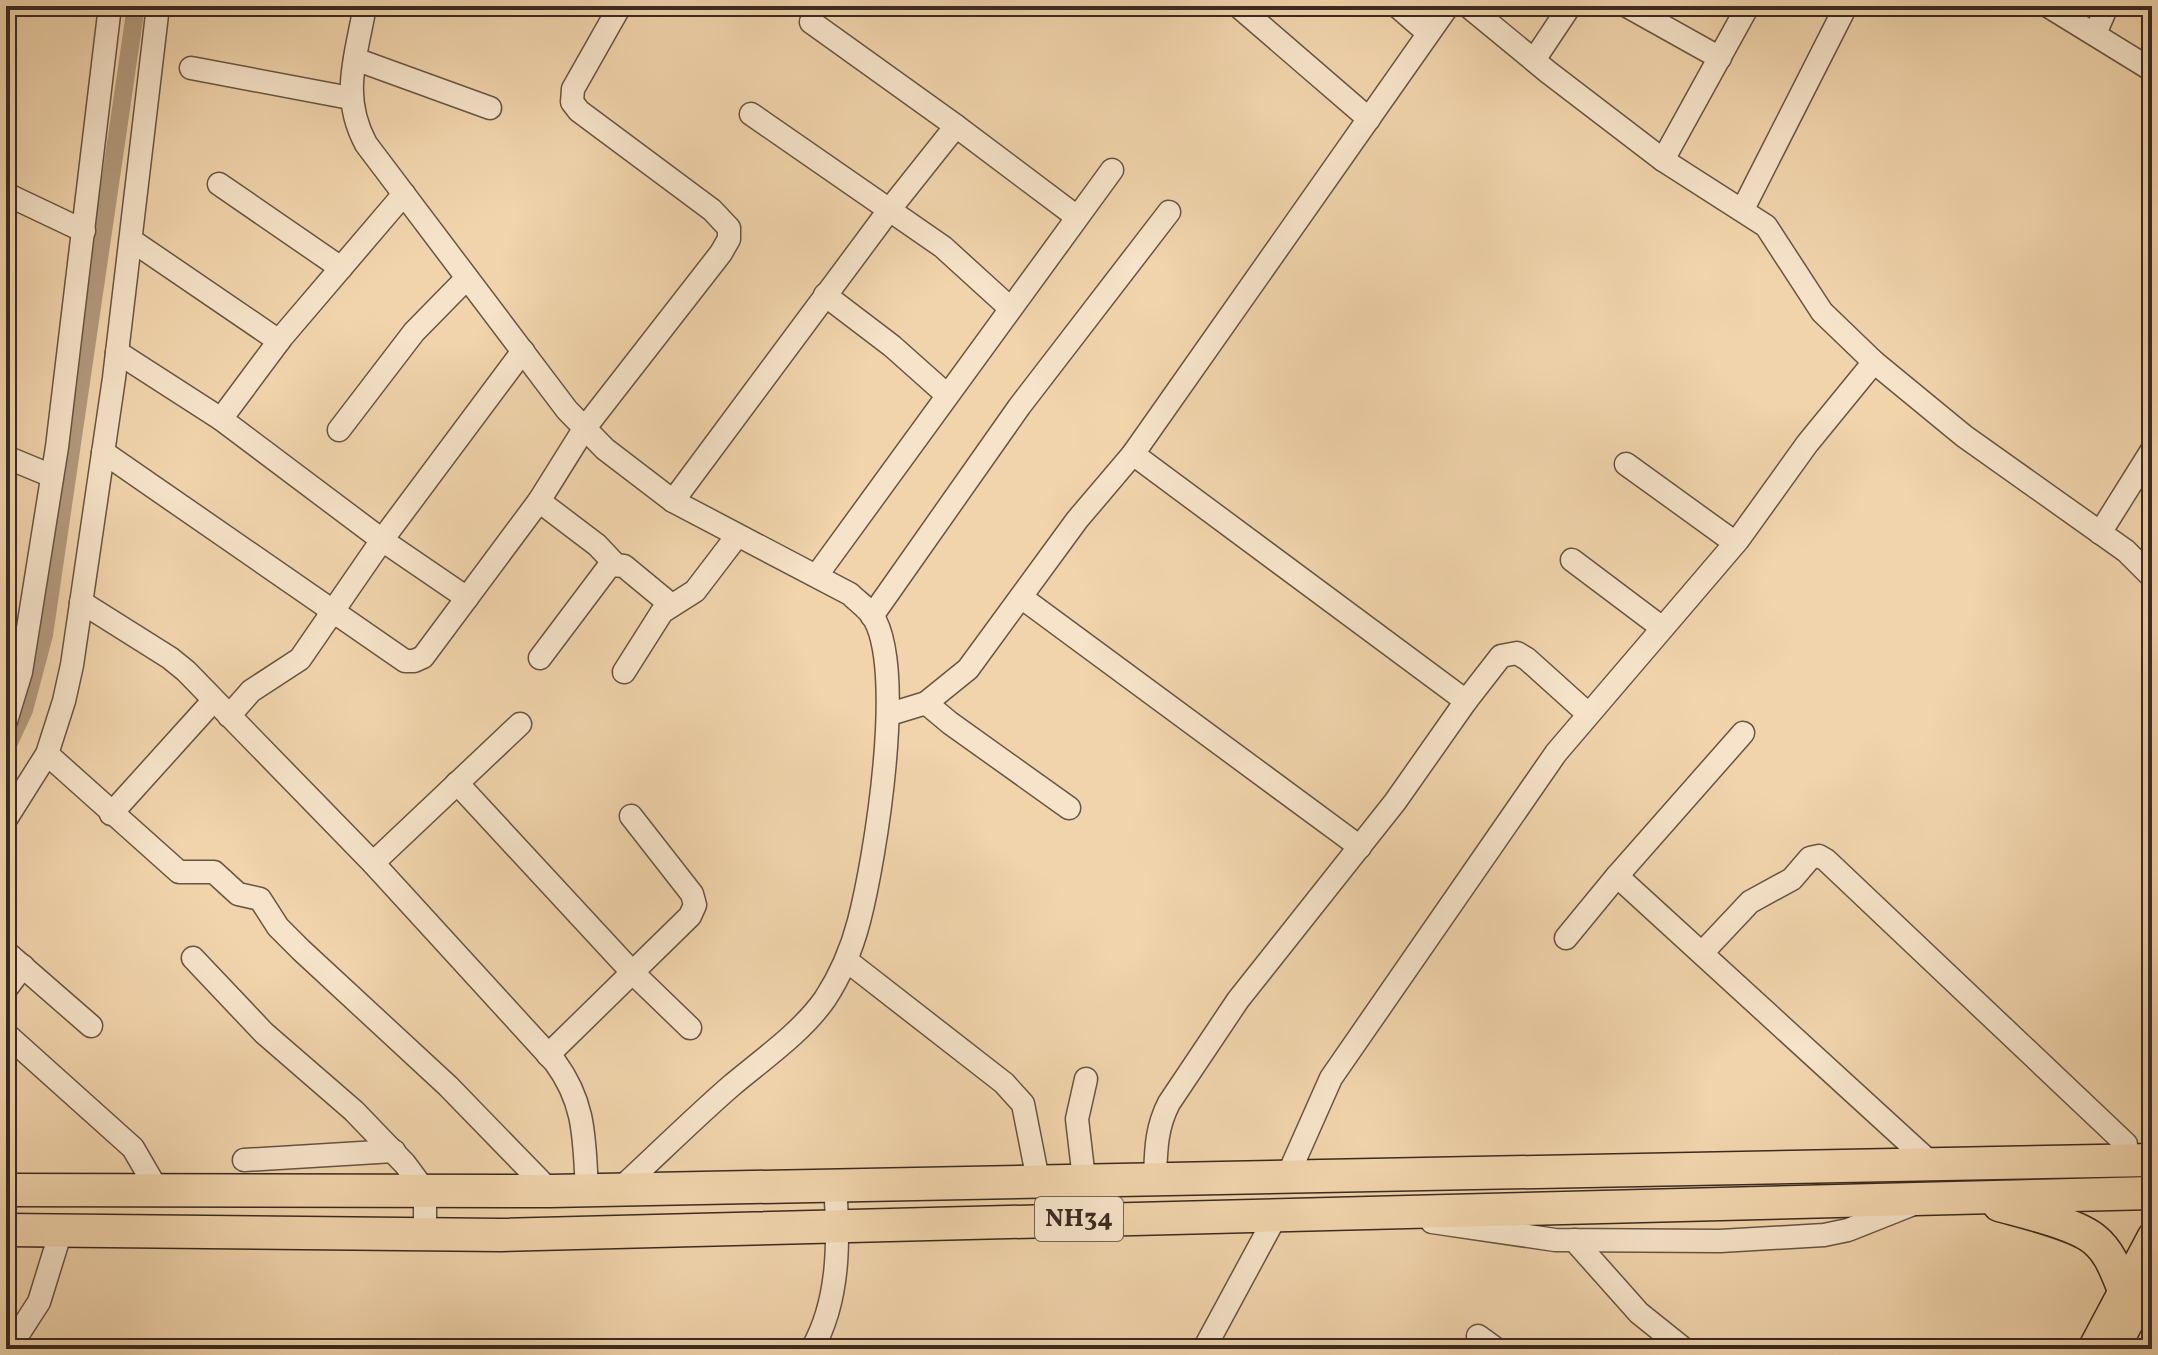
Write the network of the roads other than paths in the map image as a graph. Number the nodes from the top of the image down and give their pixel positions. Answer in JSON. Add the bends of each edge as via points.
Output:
{"nodes":[{"id":1,"x":110,"y":6,"type":"edge"},
{"id":2,"x":158,"y":6,"type":"edge"},
{"id":3,"x":365,"y":6,"type":"edge"},
{"id":4,"x":620,"y":6,"type":"edge"},
{"id":5,"x":1238,"y":6,"type":"edge"},
{"id":6,"x":1397,"y":6,"type":"edge"},
{"id":7,"x":1448,"y":6,"type":"edge"},
{"id":8,"x":1468,"y":6,"type":"edge"},
{"id":9,"x":1570,"y":6,"type":"edge"},
{"id":10,"x":1627,"y":6,"type":"edge"},
{"id":11,"x":1748,"y":6,"type":"edge"},
{"id":12,"x":1846,"y":6,"type":"edge"},
{"id":13,"x":2048,"y":6,"type":"edge"},
{"id":14,"x":2107,"y":6,"type":"edge"},
{"id":15,"x":811,"y":22,"type":"dead end"},
{"id":16,"x":1428,"y":33,"type":"junction"},
{"id":17,"x":2095,"y":34,"type":"junction"},
{"id":18,"x":1720,"y":58,"type":"junction"},
{"id":19,"x":355,"y":59,"type":"junction"},
{"id":20,"x":1534,"y":60,"type":"junction"},
{"id":21,"x":191,"y":68,"type":"dead end"},
{"id":22,"x":2152,"y":70,"type":"edge"},
{"id":23,"x":350,"y":98,"type":"junction"},
{"id":24,"x":490,"y":108,"type":"dead end"},
{"id":25,"x":751,"y":114,"type":"dead end"},
{"id":26,"x":1369,"y":119,"type":"junction"},
{"id":27,"x":956,"y":126,"type":"junction"},
{"id":28,"x":1663,"y":160,"type":"junction"},
{"id":29,"x":1112,"y":170,"type":"dead end"},
{"id":30,"x":219,"y":184,"type":"dead end"},
{"id":31,"x":6,"y":194,"type":"edge"},
{"id":32,"x":404,"y":194,"type":"junction"},
{"id":33,"x":890,"y":209,"type":"junction"},
{"id":34,"x":1743,"y":209,"type":"junction"},
{"id":35,"x":1169,"y":212,"type":"dead end"},
{"id":36,"x":1077,"y":217,"type":"junction"},
{"id":37,"x":84,"y":231,"type":"junction"},
{"id":38,"x":131,"y":240,"type":"junction"},
{"id":39,"x":341,"y":268,"type":"junction"},
{"id":40,"x":467,"y":278,"type":"junction"},
{"id":41,"x":825,"y":295,"type":"junction"},
{"id":42,"x":1010,"y":308,"type":"junction"},
{"id":43,"x":279,"y":341,"type":"junction"},
{"id":44,"x":523,"y":351,"type":"junction"},
{"id":45,"x":117,"y":352,"type":"junction"},
{"id":46,"x":1874,"y":362,"type":"junction"},
{"id":47,"x":947,"y":395,"type":"junction"},
{"id":48,"x":221,"y":419,"type":"junction"},
{"id":49,"x":584,"y":429,"type":"junction"},
{"id":50,"x":339,"y":430,"type":"dead end"},
{"id":51,"x":2152,"y":450,"type":"edge"},
{"id":52,"x":103,"y":452,"type":"junction"},
{"id":53,"x":1133,"y":454,"type":"junction"},
{"id":54,"x":6,"y":457,"type":"edge"},
{"id":55,"x":1626,"y":464,"type":"dead end"},
{"id":56,"x":52,"y":476,"type":"junction"},
{"id":57,"x":539,"y":501,"type":"junction"},
{"id":58,"x":673,"y":501,"type":"junction"},
{"id":59,"x":2100,"y":533,"type":"junction"},
{"id":60,"x":737,"y":536,"type":"junction"},
{"id":61,"x":382,"y":540,"type":"junction"},
{"id":62,"x":1734,"y":542,"type":"junction"},
{"id":63,"x":1572,"y":560,"type":"dead end"},
{"id":64,"x":615,"y":564,"type":"junction"},
{"id":65,"x":817,"y":575,"type":"junction"},
{"id":66,"x":2152,"y":577,"type":"edge"},
{"id":67,"x":1021,"y":597,"type":"junction"},
{"id":68,"x":467,"y":598,"type":"junction"},
{"id":69,"x":81,"y":602,"type":"junction"},
{"id":70,"x":670,"y":604,"type":"junction"},
{"id":71,"x":335,"y":612,"type":"junction"},
{"id":72,"x":872,"y":616,"type":"junction"},
{"id":73,"x":1661,"y":627,"type":"junction"},
{"id":74,"x":540,"y":658,"type":"dead end"},
{"id":75,"x":624,"y":672,"type":"dead end"},
{"id":76,"x":1466,"y":701,"type":"junction"},
{"id":77,"x":926,"y":703,"type":"junction"},
{"id":78,"x":221,"y":708,"type":"junction"},
{"id":79,"x":1587,"y":713,"type":"junction"},
{"id":80,"x":890,"y":714,"type":"junction"},
{"id":81,"x":6,"y":721,"type":"edge"},
{"id":82,"x":520,"y":724,"type":"dead end"},
{"id":83,"x":1743,"y":733,"type":"dead end"},
{"id":84,"x":47,"y":754,"type":"junction"},
{"id":85,"x":457,"y":783,"type":"junction"},
{"id":86,"x":1069,"y":808,"type":"dead end"},
{"id":87,"x":111,"y":814,"type":"junction"},
{"id":88,"x":631,"y":816,"type":"dead end"},
{"id":89,"x":6,"y":819,"type":"edge"},
{"id":90,"x":1360,"y":847,"type":"junction"},
{"id":91,"x":373,"y":863,"type":"junction"},
{"id":92,"x":1617,"y":876,"type":"junction"},
{"id":93,"x":1566,"y":938,"type":"dead end"},
{"id":94,"x":1702,"y":953,"type":"junction"},
{"id":95,"x":193,"y":958,"type":"dead end"},
{"id":96,"x":14,"y":959,"type":"edge"},
{"id":97,"x":846,"y":960,"type":"junction"},
{"id":98,"x":632,"y":972,"type":"junction"},
{"id":99,"x":6,"y":989,"type":"edge"},
{"id":100,"x":91,"y":1026,"type":"dead end"},
{"id":101,"x":690,"y":1028,"type":"dead end"},
{"id":102,"x":6,"y":1034,"type":"edge"},
{"id":103,"x":548,"y":1055,"type":"junction"},
{"id":104,"x":1086,"y":1079,"type":"dead end"},
{"id":105,"x":2143,"y":1147,"type":"edge"},
{"id":106,"x":394,"y":1151,"type":"junction"},
{"id":107,"x":244,"y":1160,"type":"dead end"},
{"id":108,"x":1932,"y":1164,"type":"junction"},
{"id":109,"x":1288,"y":1175,"type":"junction"},
{"id":110,"x":1155,"y":1178,"type":"junction"},
{"id":111,"x":1084,"y":1179,"type":"junction"},
{"id":112,"x":1038,"y":1180,"type":"junction"},
{"id":113,"x":835,"y":1185,"type":"junction"},
{"id":114,"x":620,"y":1189,"type":"junction"},
{"id":115,"x":6,"y":1190,"type":"edge"},
{"id":116,"x":587,"y":1190,"type":"junction"},
{"id":117,"x":158,"y":1191,"type":"junction"},
{"id":118,"x":425,"y":1191,"type":"junction"},
{"id":119,"x":550,"y":1191,"type":"junction"},
{"id":120,"x":2152,"y":1193,"type":"edge"},
{"id":121,"x":1971,"y":1197,"type":"junction"},
{"id":122,"x":1926,"y":1198,"type":"junction"},
{"id":123,"x":1369,"y":1211,"type":"junction"},
{"id":124,"x":1277,"y":1214,"type":"junction"},
{"id":125,"x":838,"y":1226,"type":"junction"},
{"id":126,"x":6,"y":1230,"type":"edge"},
{"id":127,"x":61,"y":1231,"type":"junction"},
{"id":128,"x":425,"y":1234,"type":"junction"},
{"id":129,"x":2152,"y":1236,"type":"edge"},
{"id":130,"x":1574,"y":1240,"type":"junction"},
{"id":131,"x":2138,"y":1285,"type":"edge"},
{"id":132,"x":18,"y":1349,"type":"edge"},
{"id":133,"x":812,"y":1349,"type":"edge"},
{"id":134,"x":1204,"y":1349,"type":"edge"},
{"id":135,"x":1684,"y":1349,"type":"edge"},
{"id":136,"x":2092,"y":1349,"type":"edge"},
{"id":137,"x":2115,"y":1349,"type":"edge"}],
"edges":[{"from":1,"to":37,"type":"street"},
{"from":2,"to":38,"type":"street"},
{"from":3,"to":19,"type":"street"},
{"from":4,"to":49,"type":"street","via":[[573,89],[572,102],[712,210],[729,228],[729,239]]},
{"from":5,"to":26,"type":"street"},
{"from":6,"to":16,"type":"street"},
{"from":7,"to":16,"type":"street"},
{"from":8,"to":20,"type":"street"},
{"from":9,"to":20,"type":"street"},
{"from":10,"to":18,"type":"street"},
{"from":11,"to":18,"type":"street"},
{"from":12,"to":34,"type":"street"},
{"from":13,"to":17,"type":"street"},
{"from":14,"to":17,"type":"street"},
{"from":15,"to":27,"type":"street"},
{"from":16,"to":26,"type":"street"},
{"from":17,"to":22,"type":"street"},
{"from":18,"to":28,"type":"street"},
{"from":19,"to":23,"type":"street"},
{"from":19,"to":24,"type":"street"},
{"from":20,"to":28,"type":"street"},
{"from":21,"to":23,"type":"street"},
{"from":23,"to":32,"type":"street","via":[[366,144]]},
{"from":25,"to":33,"type":"street"},
{"from":26,"to":53,"type":"street"},
{"from":27,"to":33,"type":"street"},
{"from":27,"to":36,"type":"street"},
{"from":28,"to":34,"type":"street"},
{"from":29,"to":36,"type":"street"},
{"from":30,"to":39,"type":"street"},
{"from":31,"to":37,"type":"street"},
{"from":32,"to":39,"type":"street"},
{"from":32,"to":40,"type":"street"},
{"from":33,"to":41,"type":"street"},
{"from":33,"to":42,"type":"street","via":[[964,263]]},
{"from":34,"to":46,"type":"street","via":[[1766,226],[1822,312]]},
{"from":35,"to":72,"type":"street","via":[[1019,407]]},
{"from":36,"to":42,"type":"street"},
{"from":37,"to":56,"type":"street"},
{"from":38,"to":43,"type":"street"},
{"from":38,"to":45,"type":"street"},
{"from":39,"to":43,"type":"street"},
{"from":40,"to":44,"type":"street"},
{"from":40,"to":50,"type":"street","via":[[414,332]]},
{"from":41,"to":47,"type":"street"},
{"from":41,"to":58,"type":"street"},
{"from":42,"to":47,"type":"street"},
{"from":43,"to":48,"type":"street"},
{"from":44,"to":49,"type":"street"},
{"from":44,"to":61,"type":"street"},
{"from":45,"to":48,"type":"street"},
{"from":45,"to":52,"type":"street"},
{"from":46,"to":59,"type":"street","via":[[1964,436]]},
{"from":46,"to":62,"type":"street"},
{"from":47,"to":65,"type":"street"},
{"from":48,"to":61,"type":"street"},
{"from":49,"to":57,"type":"street"},
{"from":49,"to":58,"type":"street"},
{"from":51,"to":59,"type":"street"},
{"from":52,"to":69,"type":"street"},
{"from":52,"to":71,"type":"street"},
{"from":53,"to":67,"type":"street"},
{"from":53,"to":76,"type":"street"},
{"from":54,"to":56,"type":"street"},
{"from":55,"to":62,"type":"street"},
{"from":56,"to":81,"type":"street","via":[[21,672]]},
{"from":57,"to":64,"type":"street"},
{"from":57,"to":68,"type":"street"},
{"from":58,"to":60,"type":"street"},
{"from":59,"to":66,"type":"street"},
{"from":60,"to":65,"type":"street"},
{"from":60,"to":70,"type":"street","via":[[695,591]]},
{"from":61,"to":68,"type":"street"},
{"from":61,"to":71,"type":"street"},
{"from":62,"to":73,"type":"street"},
{"from":63,"to":73,"type":"street"},
{"from":64,"to":70,"type":"street"},
{"from":64,"to":74,"type":"street","via":[[605,569]]},
{"from":65,"to":72,"type":"street","via":[[850,594]]},
{"from":67,"to":77,"type":"street","via":[[968,669]]},
{"from":67,"to":90,"type":"street"},
{"from":68,"to":71,"type":"street","via":[[430,649],[414,661],[405,661]]},
{"from":69,"to":78,"type":"street","via":[[170,658]]},
{"from":69,"to":84,"type":"street","via":[[64,701]]},
{"from":70,"to":75,"type":"street"},
{"from":71,"to":78,"type":"street","via":[[300,659]]},
{"from":72,"to":80,"type":"street","via":[[885,663]]},
{"from":73,"to":79,"type":"street"},
{"from":76,"to":79,"type":"street","via":[[1501,656],[1517,653]]},
{"from":76,"to":90,"type":"street"},
{"from":77,"to":80,"type":"street"},
{"from":77,"to":86,"type":"street"},
{"from":78,"to":87,"type":"street"},
{"from":78,"to":91,"type":"street"},
{"from":79,"to":109,"type":"street","via":[[1331,1078]]},
{"from":80,"to":97,"type":"street","via":[[872,863]]},
{"from":82,"to":85,"type":"street"},
{"from":83,"to":92,"type":"street"},
{"from":84,"to":87,"type":"street"},
{"from":84,"to":89,"type":"street"},
{"from":85,"to":91,"type":"street"},
{"from":85,"to":98,"type":"street"},
{"from":87,"to":119,"type":"street","via":[[179,872],[214,872],[238,894],[260,899],[278,927],[448,1086]]},
{"from":88,"to":98,"type":"street","via":[[695,905]]},
{"from":90,"to":110,"type":"street","via":[[1238,1000],[1169,1103],[1159,1122]]},
{"from":91,"to":103,"type":"street"},
{"from":92,"to":93,"type":"street"},
{"from":92,"to":94,"type":"street"},
{"from":94,"to":105,"type":"street","via":[[1750,902],[1792,879],[1810,858],[1819,856]]},
{"from":94,"to":108,"type":"street"},
{"from":95,"to":106,"type":"street","via":[[264,1033]]},
{"from":96,"to":99,"type":"street"},
{"from":96,"to":100,"type":"street"},
{"from":97,"to":112,"type":"street","via":[[1017,1096],[1026,1114]]},
{"from":97,"to":114,"type":"street","via":[[806,1021]]},
{"from":98,"to":101,"type":"street"},
{"from":98,"to":103,"type":"street"},
{"from":102,"to":117,"type":"street","via":[[133,1148]]},
{"from":103,"to":116,"type":"street","via":[[577,1097]]},
{"from":104,"to":111,"type":"street","via":[[1077,1119]]},
{"from":105,"to":108,"type":"highway","number":"NH34","via":[[2062,1161]]},
{"from":106,"to":107,"type":"street"},
{"from":106,"to":118,"type":"street"},
{"from":108,"to":109,"type":"highway","number":"NH34"},
{"from":109,"to":110,"type":"highway","number":"NH34"},
{"from":110,"to":111,"type":"highway","number":"NH34"},
{"from":111,"to":112,"type":"highway","number":"NH34"},
{"from":112,"to":113,"type":"highway","number":"NH34"},
{"from":113,"to":114,"type":"highway","number":"NH34"},
{"from":113,"to":125,"type":"street"},
{"from":114,"to":116,"type":"highway","number":"NH34"},
{"from":115,"to":117,"type":"highway","number":"NH34"},
{"from":116,"to":119,"type":"highway","number":"NH34"},
{"from":117,"to":118,"type":"highway","number":"NH34"},
{"from":118,"to":119,"type":"highway","number":"NH34"},
{"from":118,"to":128,"type":"street"},
{"from":120,"to":121,"type":"highway","number":"NH34"},
{"from":121,"to":122,"type":"highway","number":"NH34"},
{"from":121,"to":131,"type":"highway","via":[[2079,1231],[2094,1239]]},
{"from":122,"to":123,"type":"highway","number":"NH34"},
{"from":122,"to":130,"type":"street","via":[[1824,1235]]},
{"from":123,"to":124,"type":"highway","number":"NH34"},
{"from":123,"to":130,"type":"street","via":[[1516,1236]]},
{"from":124,"to":125,"type":"highway","number":"NH34"},
{"from":124,"to":134,"type":"street"},
{"from":125,"to":128,"type":"highway","number":"NH34"},
{"from":125,"to":133,"type":"street","via":[[834,1287]]},
{"from":126,"to":127,"type":"highway","number":"NH34"},
{"from":127,"to":128,"type":"highway","number":"NH34"},
{"from":127,"to":132,"type":"street","via":[[39,1302],[17,1336]]},
{"from":129,"to":131,"type":"main road"},
{"from":130,"to":135,"type":"street","via":[[1639,1313]]},
{"from":131,"to":136,"type":"main road"},
{"from":131,"to":137,"type":"main road"}]}
